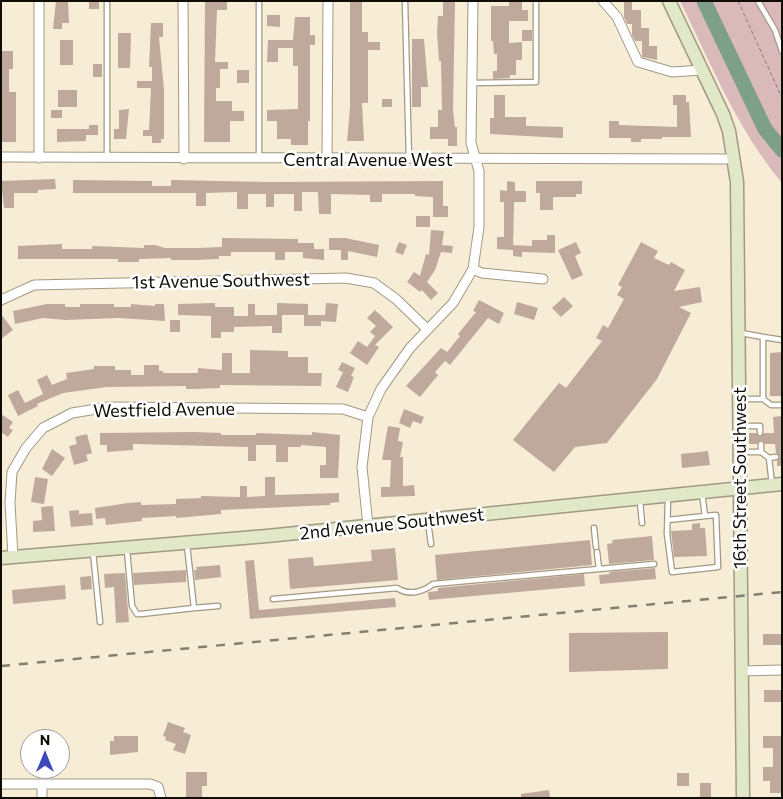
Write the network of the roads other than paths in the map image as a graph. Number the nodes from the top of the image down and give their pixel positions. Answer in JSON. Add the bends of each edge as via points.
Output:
{"nodes":[{"id":1,"x":39,"y":1,"type":"edge"},
{"id":2,"x":107,"y":1,"type":"edge"},
{"id":3,"x":183,"y":1,"type":"edge"},
{"id":4,"x":259,"y":1,"type":"edge"},
{"id":5,"x":328,"y":1,"type":"edge"},
{"id":6,"x":405,"y":1,"type":"edge"},
{"id":7,"x":473,"y":1,"type":"edge"},
{"id":8,"x":536,"y":1,"type":"edge"},
{"id":9,"x":603,"y":1,"type":"edge"},
{"id":10,"x":669,"y":1,"type":"edge"},
{"id":11,"x":758,"y":1,"type":"edge"},
{"id":12,"x":782,"y":51,"type":"edge"},
{"id":13,"x":702,"y":70,"type":"junction"},
{"id":14,"x":472,"y":83,"type":"junction"},
{"id":15,"x":1,"y":157,"type":"edge"},
{"id":16,"x":38,"y":158,"type":"junction"},
{"id":17,"x":106,"y":158,"type":"junction"},
{"id":18,"x":184,"y":159,"type":"junction"},
{"id":19,"x":327,"y":159,"type":"junction"},
{"id":20,"x":734,"y":159,"type":"junction"},
{"id":21,"x":259,"y":160,"type":"junction"},
{"id":22,"x":409,"y":160,"type":"junction"},
{"id":23,"x":477,"y":160,"type":"junction"},
{"id":24,"x":473,"y":269,"type":"junction"},
{"id":25,"x":543,"y":279,"type":"dead end"},
{"id":26,"x":1,"y":300,"type":"edge"},
{"id":27,"x":427,"y":329,"type":"junction"},
{"id":28,"x":740,"y":332,"type":"junction"},
{"id":29,"x":763,"y":337,"type":"junction"},
{"id":30,"x":782,"y":340,"type":"edge"},
{"id":31,"x":740,"y":399,"type":"junction"},
{"id":32,"x":763,"y":399,"type":"junction"},
{"id":33,"x":782,"y":405,"type":"edge"},
{"id":34,"x":368,"y":417,"type":"junction"},
{"id":35,"x":740,"y":426,"type":"junction"},
{"id":36,"x":760,"y":433,"type":"dead end"},
{"id":37,"x":760,"y":444,"type":"dead end"},
{"id":38,"x":741,"y":452,"type":"junction"},
{"id":39,"x":761,"y":452,"type":"junction"},
{"id":40,"x":776,"y":457,"type":"dead end"},
{"id":41,"x":769,"y":458,"type":"junction"},
{"id":42,"x":777,"y":485,"type":"edge"},
{"id":43,"x":741,"y":489,"type":"junction"},
{"id":44,"x":702,"y":493,"type":"junction"},
{"id":45,"x":667,"y":496,"type":"junction"},
{"id":46,"x":640,"y":500,"type":"junction"},
{"id":47,"x":705,"y":516,"type":"junction"},
{"id":48,"x":428,"y":520,"type":"junction"},
{"id":49,"x":668,"y":520,"type":"junction"},
{"id":50,"x":642,"y":523,"type":"dead end"},
{"id":51,"x":368,"y":526,"type":"junction"},
{"id":52,"x":594,"y":528,"type":"dead end"},
{"id":53,"x":187,"y":543,"type":"junction"},
{"id":54,"x":431,"y":544,"type":"dead end"},
{"id":55,"x":126,"y":548,"type":"junction"},
{"id":56,"x":93,"y":551,"type":"junction"},
{"id":57,"x":7,"y":558,"type":"edge"},
{"id":58,"x":654,"y":564,"type":"dead end"},
{"id":59,"x":599,"y":569,"type":"junction"},
{"id":60,"x":273,"y":599,"type":"dead end"},
{"id":61,"x":218,"y":606,"type":"dead end"},
{"id":62,"x":194,"y":608,"type":"junction"},
{"id":63,"x":100,"y":622,"type":"dead end"},
{"id":64,"x":782,"y":670,"type":"edge"},
{"id":65,"x":740,"y":671,"type":"junction"},
{"id":66,"x":1,"y":784,"type":"edge"},
{"id":67,"x":42,"y":784,"type":"junction"},
{"id":68,"x":42,"y":798,"type":"edge"},
{"id":69,"x":161,"y":798,"type":"edge"},
{"id":70,"x":743,"y":798,"type":"edge"}],
"edges":[{"from":1,"to":16,"type":"street"},
{"from":2,"to":17,"type":"lane"},
{"from":3,"to":18,"type":"street"},
{"from":4,"to":21,"type":"lane"},
{"from":5,"to":19,"type":"street"},
{"from":6,"to":22,"type":"lane"},
{"from":7,"to":14,"type":"street"},
{"from":8,"to":14,"type":"lane","via":[[536,82]]},
{"from":9,"to":13,"type":"street","via":[[617,17],[638,62],[672,72]]},
{"from":10,"to":13,"type":"street","name":"16th Street Southwest"},
{"from":11,"to":12,"type":"lane","via":[[776,30]]},
{"from":13,"to":20,"type":"street","name":"16th Street Southwest","via":[[723,114]]},
{"from":14,"to":23,"type":"street","via":[[471,143]]},
{"from":15,"to":16,"type":"street","name":"Central Avenue West"},
{"from":16,"to":17,"type":"street","name":"Central Avenue West"},
{"from":17,"to":18,"type":"street","name":"Central Avenue West"},
{"from":18,"to":21,"type":"street","name":"Central Avenue West"},
{"from":19,"to":21,"type":"street","name":"Central Avenue West"},
{"from":19,"to":22,"type":"street","name":"Central Avenue West"},
{"from":20,"to":23,"type":"street","name":"Central Avenue West"},
{"from":20,"to":28,"type":"street","name":"16th Street Southwest"},
{"from":22,"to":23,"type":"street","name":"Central Avenue West"},
{"from":23,"to":24,"type":"street","via":[[479,227]]},
{"from":24,"to":25,"type":"street","via":[[482,273]]},
{"from":24,"to":27,"type":"street","via":[[453,303]]},
{"from":26,"to":27,"type":"street","name":"1st Avenue Southwest","via":[[34,285],[346,278],[374,283]]},
{"from":27,"to":34,"type":"street","via":[[381,389]]},
{"from":28,"to":29,"type":"lane"},
{"from":28,"to":31,"type":"street","name":"16th Street Southwest"},
{"from":29,"to":30,"type":"lane"},
{"from":29,"to":32,"type":"lane"},
{"from":31,"to":32,"type":"lane"},
{"from":31,"to":35,"type":"street","name":"16th Street Southwest"},
{"from":32,"to":33,"type":"lane","via":[[771,405]]},
{"from":34,"to":51,"type":"street","via":[[362,467]]},
{"from":34,"to":57,"type":"street","name":"Westfield Avenue","via":[[343,409],[109,407],[72,413],[43,428],[12,472]]},
{"from":35,"to":36,"type":"lane","via":[[760,426]]},
{"from":35,"to":38,"type":"street","name":"16th Street Southwest"},
{"from":37,"to":39,"type":"lane"},
{"from":38,"to":39,"type":"lane"},
{"from":38,"to":43,"type":"street","name":"16th Street Southwest"},
{"from":39,"to":41,"type":"lane"},
{"from":40,"to":41,"type":"lane"},
{"from":41,"to":42,"type":"lane"},
{"from":42,"to":43,"type":"street","name":"2nd Avenue Southwest"},
{"from":43,"to":44,"type":"street","name":"2nd Avenue Southwest"},
{"from":43,"to":65,"type":"street","name":"16th Street Southwest"},
{"from":44,"to":45,"type":"street","name":"2nd Avenue Southwest"},
{"from":44,"to":47,"type":"lane"},
{"from":45,"to":46,"type":"street","name":"2nd Avenue Southwest"},
{"from":45,"to":49,"type":"lane"},
{"from":46,"to":48,"type":"street","name":"2nd Avenue Southwest"},
{"from":46,"to":50,"type":"lane"},
{"from":47,"to":49,"type":"lane"},
{"from":47,"to":49,"type":"lane","via":[[716,515],[718,567],[672,572]]},
{"from":48,"to":51,"type":"street","name":"2nd Avenue Southwest"},
{"from":48,"to":54,"type":"lane"},
{"from":51,"to":53,"type":"street","name":"2nd Avenue Southwest"},
{"from":52,"to":59,"type":"lane"},
{"from":53,"to":55,"type":"street","name":"2nd Avenue Southwest"},
{"from":53,"to":62,"type":"lane"},
{"from":55,"to":56,"type":"street","name":"2nd Avenue Southwest"},
{"from":55,"to":62,"type":"lane","via":[[132,606],[136,614]]},
{"from":56,"to":57,"type":"street","name":"2nd Avenue Southwest"},
{"from":56,"to":63,"type":"lane"},
{"from":58,"to":59,"type":"lane"},
{"from":59,"to":60,"type":"lane","via":[[433,584],[425,591],[405,593],[397,588]]},
{"from":61,"to":62,"type":"lane"},
{"from":64,"to":65,"type":"street"},
{"from":65,"to":70,"type":"street","name":"16th Street Southwest"},
{"from":66,"to":67,"type":"street"},
{"from":67,"to":68,"type":"street"},
{"from":67,"to":69,"type":"street","via":[[150,784],[158,787]]}]}
